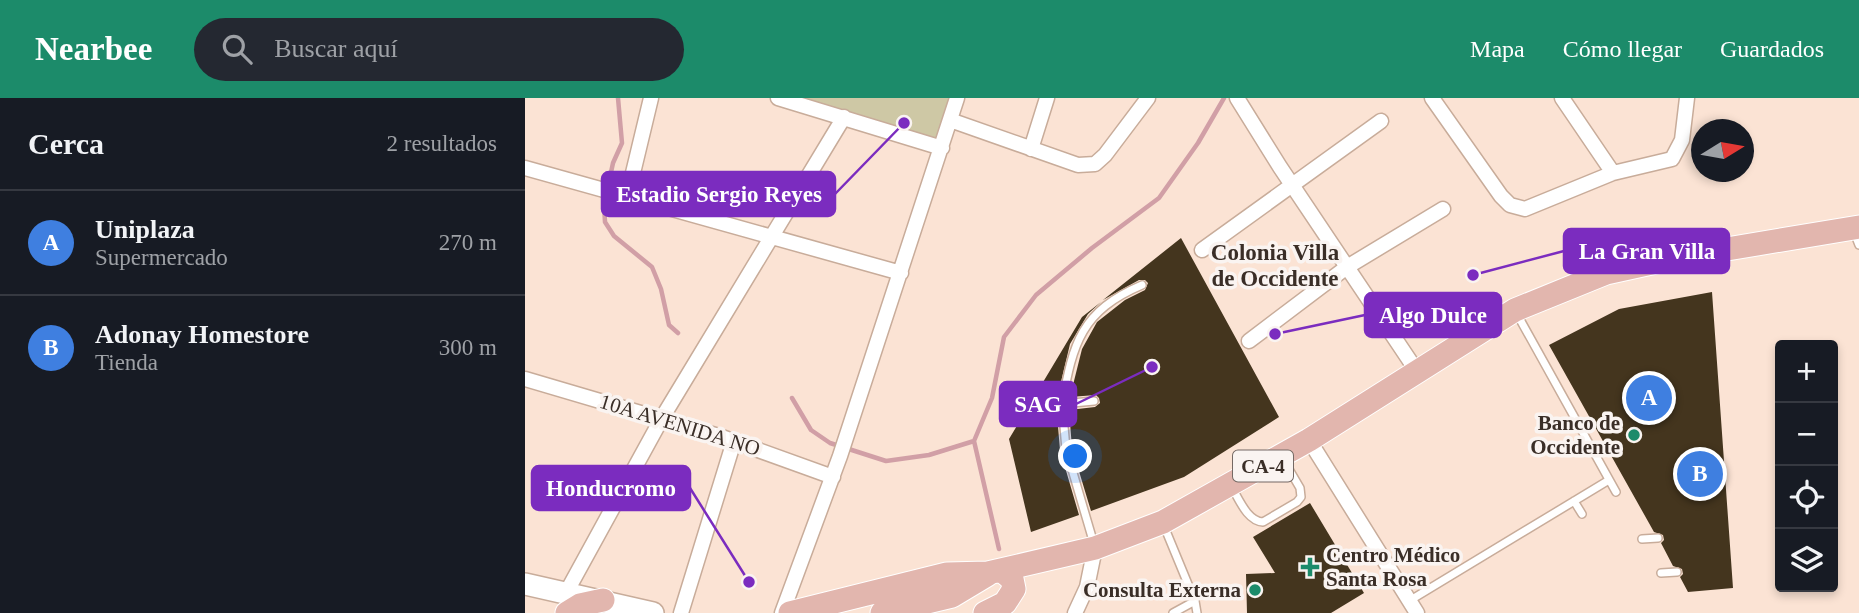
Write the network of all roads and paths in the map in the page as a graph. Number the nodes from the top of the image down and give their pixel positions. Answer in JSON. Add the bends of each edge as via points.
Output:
{"nodes":[{"id":1,"x":651,"y":98,"type":"edge"},
{"id":2,"x":778,"y":98,"type":"edge"},
{"id":3,"x":957,"y":98,"type":"edge"},
{"id":4,"x":1047,"y":98,"type":"edge"},
{"id":5,"x":1148,"y":98,"type":"edge"},
{"id":6,"x":1432,"y":98,"type":"edge"},
{"id":7,"x":1562,"y":98,"type":"edge"},
{"id":8,"x":1687,"y":98,"type":"edge"},
{"id":9,"x":1239,"y":101,"type":"edge"},
{"id":10,"x":844,"y":117,"type":"junction"},
{"id":11,"x":950,"y":120,"type":"junction"},
{"id":12,"x":1381,"y":121,"type":"dead end"},
{"id":13,"x":942,"y":148,"type":"junction"},
{"id":14,"x":1031,"y":149,"type":"junction"},
{"id":15,"x":525,"y":168,"type":"edge"},
{"id":16,"x":1613,"y":173,"type":"junction"},
{"id":17,"x":1292,"y":184,"type":"junction"},
{"id":18,"x":621,"y":197,"type":"junction"},
{"id":19,"x":1443,"y":209,"type":"dead end"},
{"id":20,"x":1857,"y":233,"type":"edge"},
{"id":21,"x":773,"y":236,"type":"junction"},
{"id":22,"x":1202,"y":250,"type":"dead end"},
{"id":23,"x":1347,"y":267,"type":"junction"},
{"id":24,"x":901,"y":273,"type":"junction"},
{"id":25,"x":1142,"y":285,"type":"dead end"},
{"id":26,"x":1515,"y":310,"type":"junction"},
{"id":27,"x":1249,"y":341,"type":"dead end"},
{"id":28,"x":1418,"y":373,"type":"junction"},
{"id":29,"x":525,"y":379,"type":"edge"},
{"id":30,"x":1094,"y":401,"type":"dead end"},
{"id":31,"x":1062,"y":404,"type":"junction"},
{"id":32,"x":661,"y":418,"type":"junction"},
{"id":33,"x":734,"y":440,"type":"junction"},
{"id":34,"x":1309,"y":440,"type":"junction"},
{"id":35,"x":1281,"y":456,"type":"junction"},
{"id":36,"x":834,"y":477,"type":"junction"},
{"id":37,"x":1609,"y":480,"type":"junction"},
{"id":38,"x":1230,"y":484,"type":"junction"},
{"id":39,"x":1616,"y":492,"type":"dead end"},
{"id":40,"x":1574,"y":501,"type":"junction"},
{"id":41,"x":1581,"y":514,"type":"dead end"},
{"id":42,"x":1163,"y":522,"type":"junction"},
{"id":43,"x":1658,"y":538,"type":"dead end"},
{"id":44,"x":1642,"y":539,"type":"dead end"},
{"id":45,"x":1095,"y":548,"type":"junction"},
{"id":46,"x":995,"y":572,"type":"junction"},
{"id":47,"x":1677,"y":572,"type":"dead end"},
{"id":48,"x":1661,"y":573,"type":"dead end"},
{"id":49,"x":525,"y":584,"type":"edge"},
{"id":50,"x":1195,"y":601,"type":"junction"},
{"id":51,"x":566,"y":603,"type":"edge"},
{"id":52,"x":610,"y":607,"type":"edge"},
{"id":53,"x":1413,"y":607,"type":"edge"},
{"id":54,"x":902,"y":611,"type":"edge"},
{"id":55,"x":653,"y":613,"type":"edge"},
{"id":56,"x":681,"y":613,"type":"edge"},
{"id":57,"x":782,"y":613,"type":"edge"},
{"id":58,"x":790,"y":613,"type":"edge"},
{"id":59,"x":985,"y":613,"type":"edge"},
{"id":60,"x":1075,"y":613,"type":"edge"},
{"id":61,"x":1173,"y":613,"type":"edge"},
{"id":62,"x":1197,"y":613,"type":"edge"}],
"edges":[{"from":1,"to":18,"type":"street"},
{"from":2,"to":10,"type":"street"},
{"from":3,"to":11,"type":"street"},
{"from":4,"to":14,"type":"street"},
{"from":5,"to":14,"type":"street","via":[[1095,164],[1078,165]]},
{"from":6,"to":16,"type":"street","via":[[1510,205],[1525,209]]},
{"from":7,"to":16,"type":"street"},
{"from":8,"to":16,"type":"street","via":[[1682,140],[1672,159]]},
{"from":9,"to":17,"type":"street"},
{"from":10,"to":13,"type":"street"},
{"from":10,"to":21,"type":"street"},
{"from":11,"to":13,"type":"street"},
{"from":11,"to":14,"type":"street"},
{"from":12,"to":17,"type":"street"},
{"from":13,"to":24,"type":"street"},
{"from":15,"to":18,"type":"street"},
{"from":17,"to":22,"type":"street"},
{"from":17,"to":23,"type":"street"},
{"from":18,"to":21,"type":"street"},
{"from":19,"to":23,"type":"street"},
{"from":20,"to":26,"type":"main road","number":"CA-4","via":[[1679,257],[1607,273]]},
{"from":21,"to":24,"type":"street"},
{"from":21,"to":32,"type":"street"},
{"from":23,"to":27,"type":"street"},
{"from":23,"to":28,"type":"street"},
{"from":24,"to":36,"type":"street"},
{"from":25,"to":31,"type":"lane","via":[[1117,296],[1089,319],[1078,338]]},
{"from":26,"to":28,"type":"main road","number":"CA-4"},
{"from":26,"to":37,"type":"lane"},
{"from":28,"to":34,"type":"main road","number":"CA-4"},
{"from":29,"to":32,"type":"street","name":"10A AVENIDA NO"},
{"from":30,"to":31,"type":"lane"},
{"from":31,"to":45,"type":"lane","via":[[1066,449]]},
{"from":32,"to":33,"type":"street","name":"10A AVENIDA NO"},
{"from":32,"to":51,"type":"street"},
{"from":33,"to":36,"type":"street","name":"10A AVENIDA NO"},
{"from":33,"to":56,"type":"street"},
{"from":34,"to":35,"type":"main road","number":"CA-4"},
{"from":34,"to":53,"type":"street"},
{"from":35,"to":38,"type":"main road","number":"CA-4"},
{"from":35,"to":38,"type":"lane","via":[[1301,497],[1263,522],[1254,520]]},
{"from":36,"to":57,"type":"street"},
{"from":37,"to":39,"type":"lane"},
{"from":37,"to":40,"type":"lane"},
{"from":38,"to":42,"type":"main road","number":"CA-4"},
{"from":40,"to":41,"type":"lane"},
{"from":40,"to":53,"type":"lane"},
{"from":42,"to":45,"type":"main road","number":"CA-4"},
{"from":42,"to":50,"type":"lane"},
{"from":43,"to":44,"type":"lane"},
{"from":45,"to":46,"type":"main road","number":"CA-4"},
{"from":45,"to":60,"type":"street","via":[[1087,587]]},
{"from":46,"to":54,"type":"main road","number":"CA-4","via":[[952,596]]},
{"from":46,"to":58,"type":"main road","number":"CA-4","via":[[947,574]]},
{"from":46,"to":59,"type":"main road","via":[[1012,579],[1014,589],[1005,603]]},
{"from":47,"to":48,"type":"lane"},
{"from":49,"to":51,"type":"street"},
{"from":50,"to":61,"type":"lane"},
{"from":50,"to":62,"type":"lane"},
{"from":51,"to":52,"type":"main road"},
{"from":52,"to":55,"type":"street"}]}
